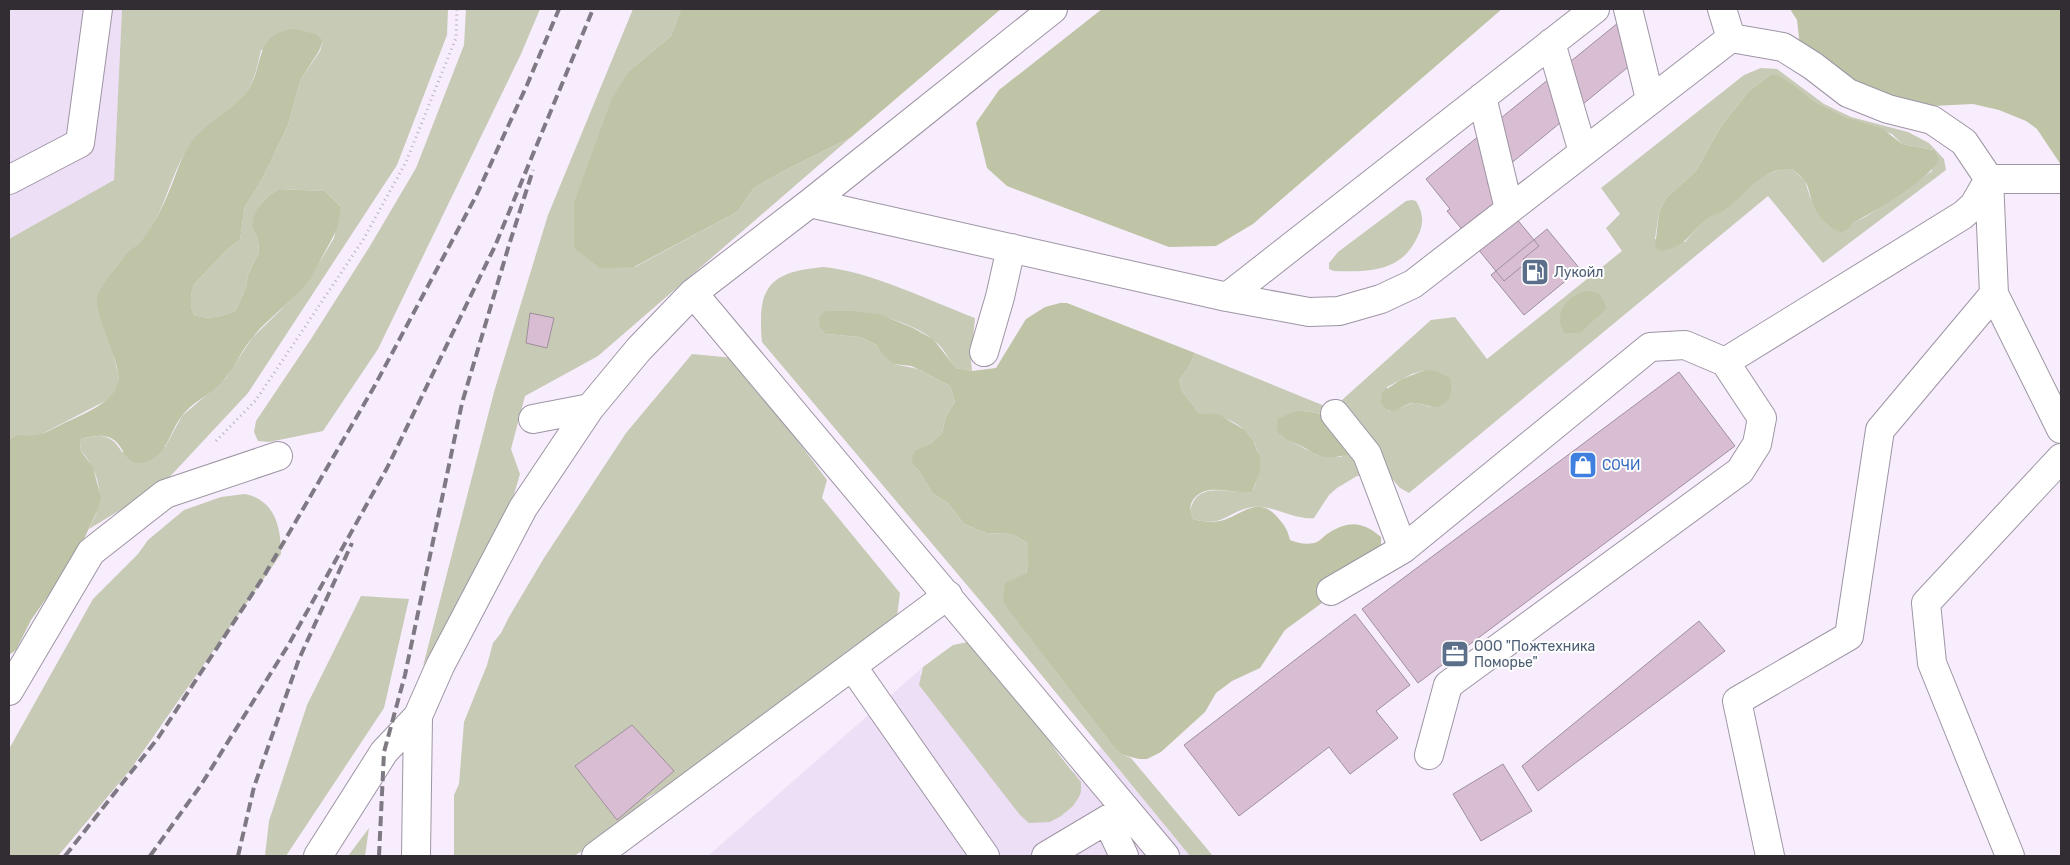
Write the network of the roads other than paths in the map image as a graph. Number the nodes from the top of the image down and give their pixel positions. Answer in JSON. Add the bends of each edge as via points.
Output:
{"nodes":[{"id":1,"x":98,"y":9,"type":"edge"},
{"id":2,"x":1053,"y":9,"type":"edge"},
{"id":3,"x":1595,"y":9,"type":"edge"},
{"id":4,"x":1628,"y":9,"type":"edge"},
{"id":5,"x":1722,"y":9,"type":"edge"},
{"id":6,"x":1731,"y":38,"type":"junction"},
{"id":7,"x":1551,"y":43,"type":"junction"},
{"id":8,"x":1482,"y":97,"type":"junction"},
{"id":9,"x":1650,"y":99,"type":"junction"},
{"id":10,"x":1583,"y":152,"type":"junction"},
{"id":11,"x":1989,"y":178,"type":"junction"},
{"id":12,"x":2061,"y":179,"type":"edge"},
{"id":13,"x":9,"y":180,"type":"edge"},
{"id":14,"x":810,"y":202,"type":"junction"},
{"id":15,"x":1509,"y":208,"type":"junction"},
{"id":16,"x":1011,"y":248,"type":"junction"},
{"id":17,"x":692,"y":292,"type":"junction"},
{"id":18,"x":1994,"y":294,"type":"junction"},
{"id":19,"x":1227,"y":297,"type":"junction"},
{"id":20,"x":984,"y":352,"type":"dead end"},
{"id":21,"x":1725,"y":362,"type":"junction"},
{"id":22,"x":590,"y":408,"type":"junction"},
{"id":23,"x":1335,"y":414,"type":"dead end"},
{"id":24,"x":533,"y":419,"type":"dead end"},
{"id":25,"x":2061,"y":429,"type":"edge"},
{"id":26,"x":278,"y":456,"type":"dead end"},
{"id":27,"x":2061,"y":458,"type":"edge"},
{"id":28,"x":1402,"y":549,"type":"junction"},
{"id":29,"x":1331,"y":591,"type":"dead end"},
{"id":30,"x":948,"y":595,"type":"junction"},
{"id":31,"x":852,"y":666,"type":"junction"},
{"id":32,"x":9,"y":691,"type":"edge"},
{"id":33,"x":418,"y":716,"type":"junction"},
{"id":34,"x":1428,"y":754,"type":"dead end"},
{"id":35,"x":1116,"y":814,"type":"junction"},
{"id":36,"x":318,"y":856,"type":"edge"},
{"id":37,"x":416,"y":856,"type":"edge"},
{"id":38,"x":596,"y":856,"type":"edge"},
{"id":39,"x":985,"y":856,"type":"edge"},
{"id":40,"x":1046,"y":856,"type":"edge"},
{"id":41,"x":1124,"y":856,"type":"edge"},
{"id":42,"x":1165,"y":856,"type":"edge"},
{"id":43,"x":1770,"y":856,"type":"edge"},
{"id":44,"x":2010,"y":856,"type":"edge"}],
"edges":[{"from":1,"to":13,"type":"street","via":[[80,142]]},
{"from":2,"to":14,"type":"street"},
{"from":3,"to":7,"type":"street"},
{"from":4,"to":9,"type":"street"},
{"from":5,"to":6,"type":"street"},
{"from":6,"to":9,"type":"street"},
{"from":6,"to":11,"type":"street","via":[[1782,47],[1848,93],[1888,109],[1932,120],[1964,142]]},
{"from":7,"to":8,"type":"street"},
{"from":7,"to":10,"type":"street"},
{"from":8,"to":15,"type":"street"},
{"from":8,"to":19,"type":"street"},
{"from":9,"to":10,"type":"street"},
{"from":10,"to":15,"type":"street"},
{"from":11,"to":12,"type":"street"},
{"from":11,"to":18,"type":"street"},
{"from":11,"to":21,"type":"street","via":[[1974,205],[1963,215]]},
{"from":14,"to":16,"type":"street"},
{"from":14,"to":17,"type":"street"},
{"from":15,"to":19,"type":"street","via":[[1413,284],[1381,298],[1338,310],[1309,312]]},
{"from":16,"to":19,"type":"street"},
{"from":16,"to":20,"type":"street"},
{"from":17,"to":22,"type":"street"},
{"from":17,"to":30,"type":"street"},
{"from":18,"to":25,"type":"street"},
{"from":18,"to":43,"type":"street","via":[[1880,430],[1849,636],[1737,701]]},
{"from":21,"to":28,"type":"street","via":[[1685,345],[1650,347]]},
{"from":21,"to":34,"type":"street","via":[[1762,418],[1757,444],[1740,471],[1448,685]]},
{"from":22,"to":24,"type":"street"},
{"from":22,"to":33,"type":"street","via":[[523,508],[440,666]]},
{"from":23,"to":28,"type":"street","via":[[1367,454]]},
{"from":26,"to":32,"type":"street","via":[[166,494],[91,552]]},
{"from":27,"to":44,"type":"street","via":[[1926,603],[1932,663]]},
{"from":28,"to":29,"type":"street"},
{"from":30,"to":31,"type":"street"},
{"from":30,"to":35,"type":"street"},
{"from":31,"to":38,"type":"street"},
{"from":31,"to":39,"type":"street"},
{"from":33,"to":36,"type":"street","via":[[384,752]]},
{"from":33,"to":37,"type":"street"},
{"from":35,"to":40,"type":"street"},
{"from":35,"to":41,"type":"street"},
{"from":35,"to":42,"type":"street"}]}
